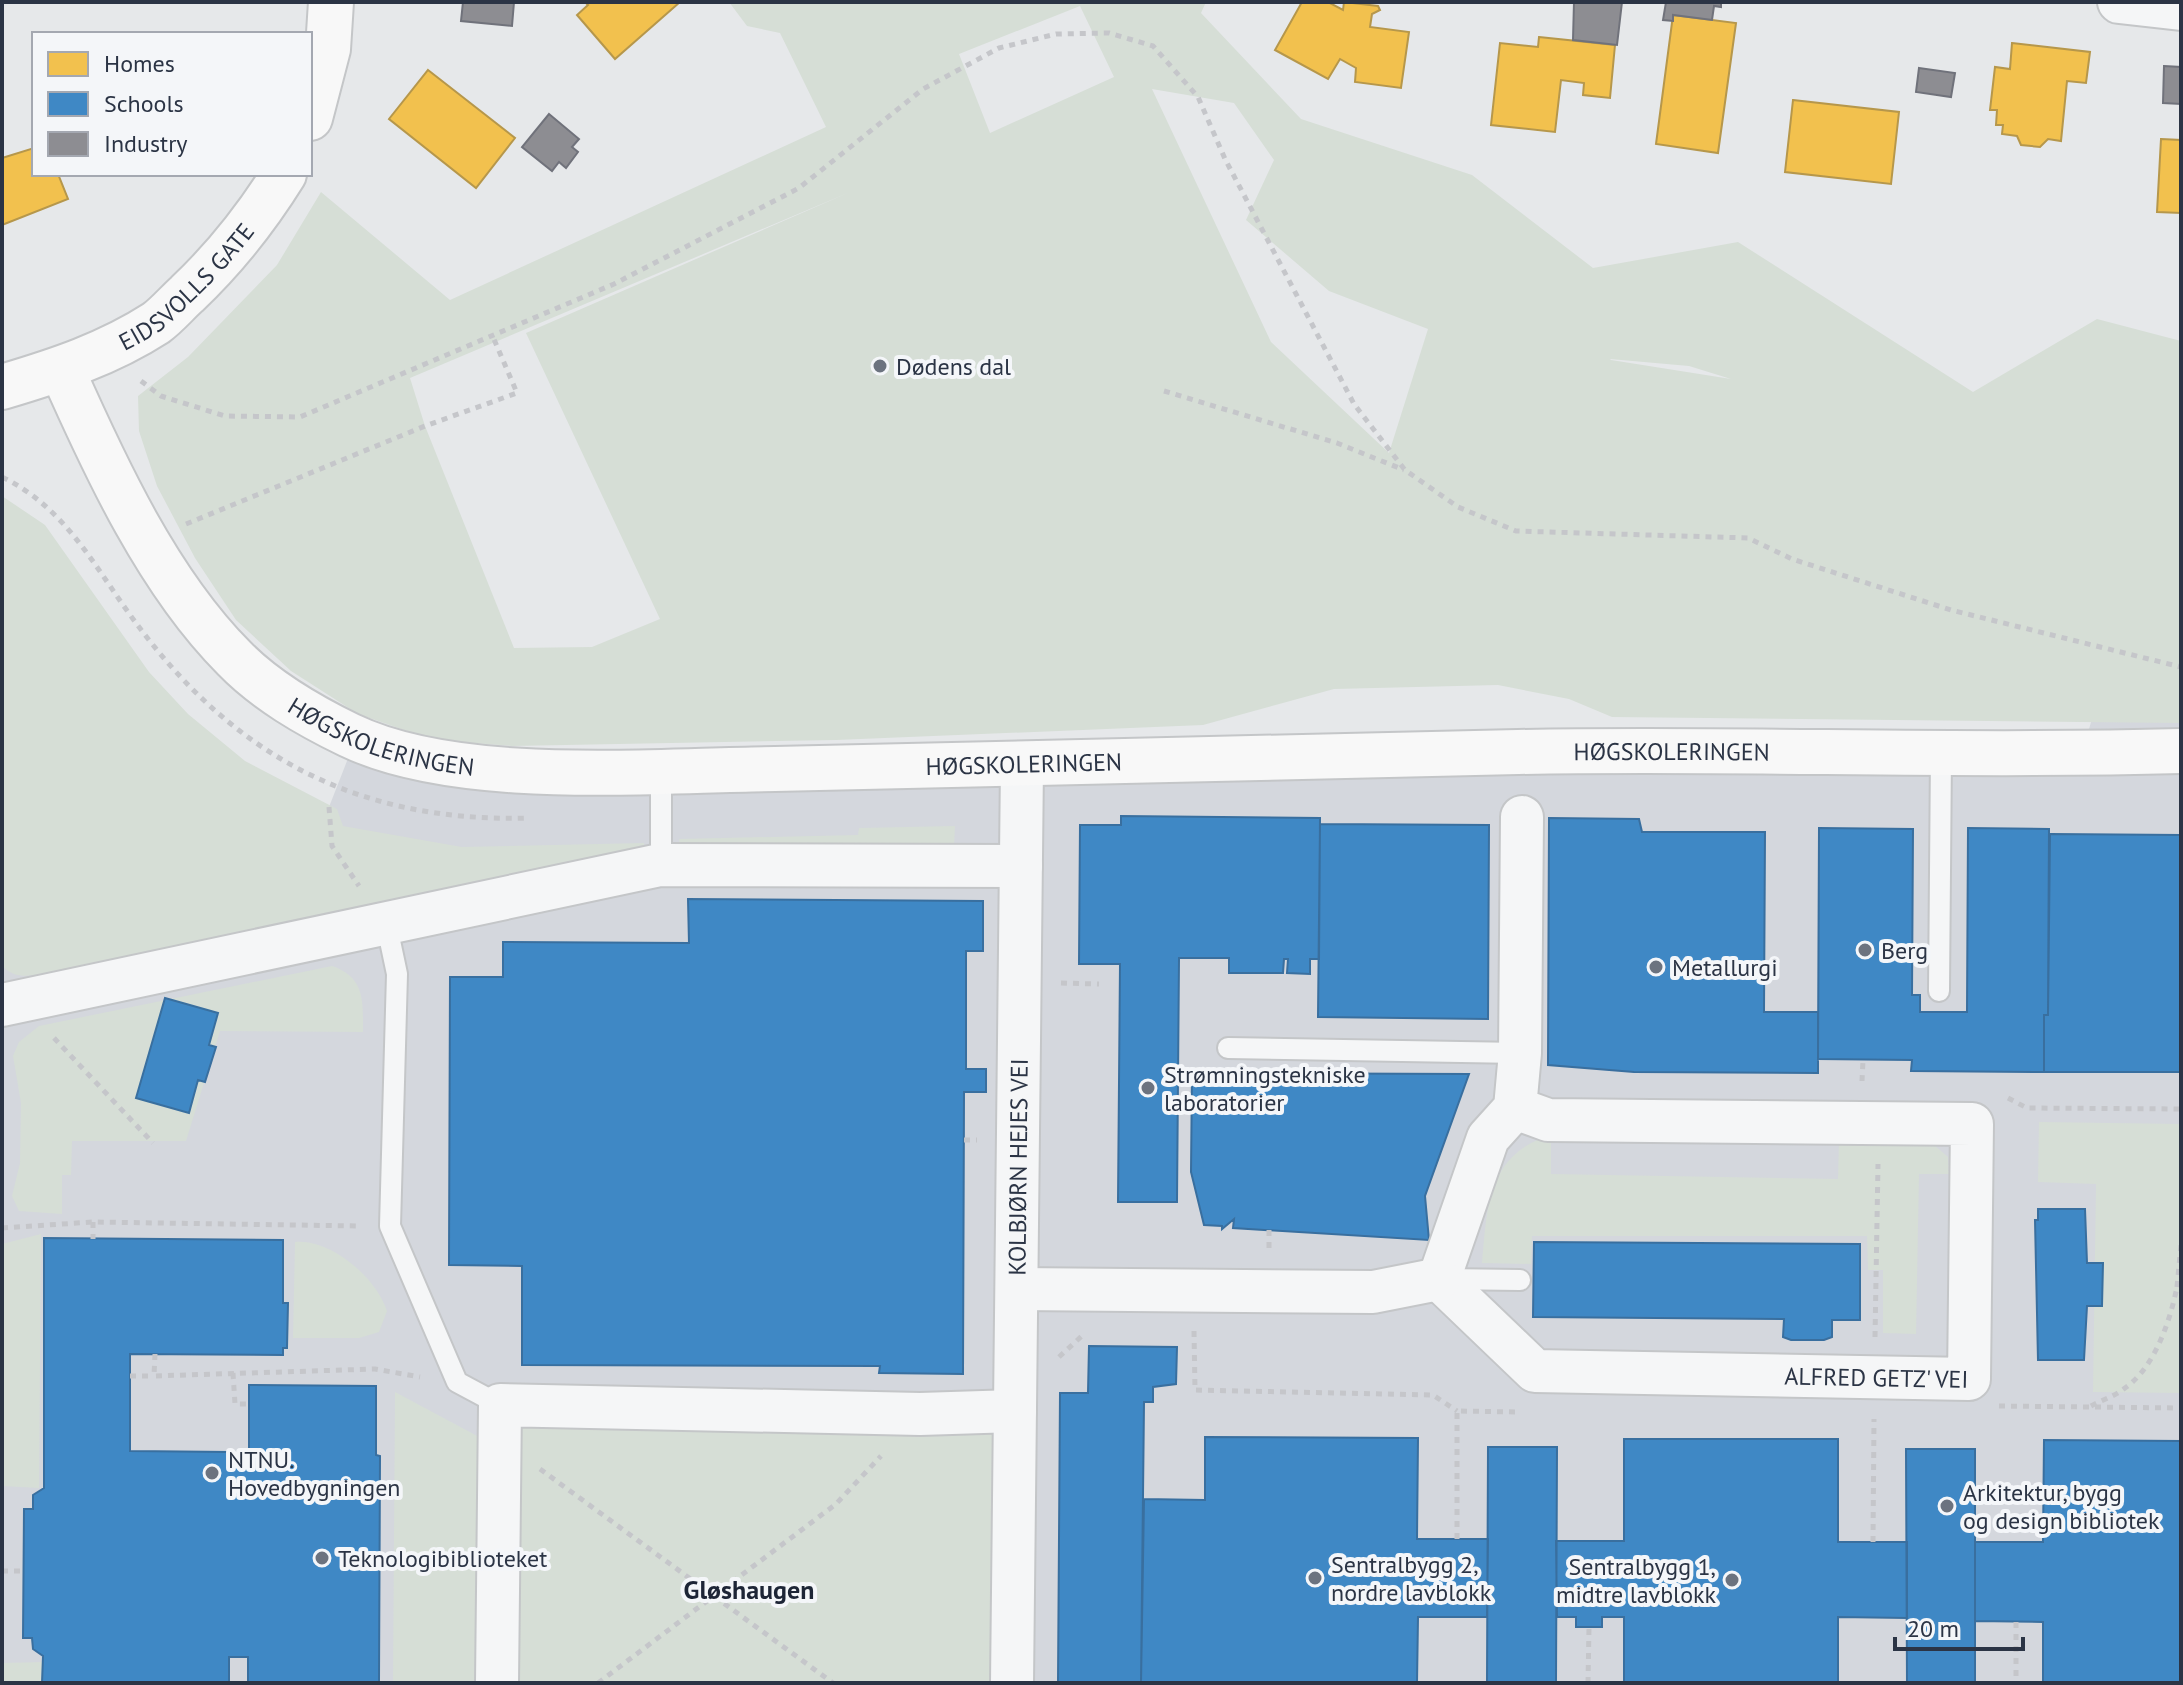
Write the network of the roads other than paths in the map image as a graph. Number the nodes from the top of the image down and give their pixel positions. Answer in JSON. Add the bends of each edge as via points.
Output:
{"nodes":[{"id":1,"x":331,"y":2,"type":"edge"},
{"id":2,"x":2119,"y":2,"type":"edge"},
{"id":3,"x":2181,"y":9,"type":"edge"},
{"id":4,"x":312,"y":110,"type":"edge"},
{"id":5,"x":283,"y":176,"type":"edge"},
{"id":6,"x":62,"y":370,"type":"junction"},
{"id":7,"x":2,"y":387,"type":"edge"},
{"id":8,"x":2181,"y":751,"type":"edge"},
{"id":9,"x":1941,"y":753,"type":"junction"},
{"id":10,"x":1022,"y":765,"type":"junction"},
{"id":11,"x":661,"y":770,"type":"junction"},
{"id":12,"x":1522,"y":817,"type":"dead end"},
{"id":13,"x":661,"y":845,"type":"dead end"},
{"id":14,"x":1021,"y":866,"type":"junction"},
{"id":15,"x":386,"y":922,"type":"junction"},
{"id":16,"x":1939,"y":991,"type":"dead end"},
{"id":17,"x":2,"y":1005,"type":"edge"},
{"id":18,"x":1228,"y":1048,"type":"dead end"},
{"id":19,"x":1520,"y":1053,"type":"junction"},
{"id":20,"x":1515,"y":1108,"type":"junction"},
{"id":21,"x":1439,"y":1279,"type":"junction"},
{"id":22,"x":1520,"y":1280,"type":"dead end"},
{"id":23,"x":1017,"y":1289,"type":"junction"},
{"id":24,"x":1015,"y":1411,"type":"junction"},
{"id":25,"x":500,"y":1422,"type":"junction"},
{"id":26,"x":497,"y":1683,"type":"edge"},
{"id":27,"x":1012,"y":1683,"type":"edge"}],
"edges":[{"from":1,"to":4,"type":"street","via":[[328,49]]},
{"from":2,"to":3,"type":"street"},
{"from":5,"to":6,"type":"street","name":"EIDSVOLLS GATE","via":[[256,220],[159,321]]},
{"from":6,"to":7,"type":"street","name":"EIDSVOLLS GATE"},
{"from":6,"to":11,"type":"street","name":"HØGSKOLERINGEN","via":[[179,590],[236,660],[292,705],[356,738],[425,759],[532,772]]},
{"from":8,"to":9,"type":"street","name":"HØGSKOLERINGEN"},
{"from":9,"to":10,"type":"street","name":"HØGSKOLERINGEN","via":[[1522,751]]},
{"from":9,"to":16,"type":"lane"},
{"from":10,"to":11,"type":"street","name":"HØGSKOLERINGEN"},
{"from":10,"to":14,"type":"street","name":"KOLBJØRN HEJES VEI"},
{"from":11,"to":13,"type":"lane"},
{"from":12,"to":19,"type":"street"},
{"from":14,"to":15,"type":"street","via":[[660,865]]},
{"from":14,"to":23,"type":"street","name":"KOLBJØRN HEJES VEI"},
{"from":15,"to":17,"type":"street"},
{"from":15,"to":25,"type":"lane","via":[[397,974],[390,1226],[457,1382]]},
{"from":18,"to":19,"type":"lane"},
{"from":19,"to":20,"type":"street"},
{"from":20,"to":21,"type":"street","via":[[1488,1138]]},
{"from":20,"to":21,"type":"street","name":"ALFRED GETZ' VEI","via":[[1548,1120],[1972,1124],[1969,1379],[1535,1371]]},
{"from":21,"to":22,"type":"lane"},
{"from":21,"to":23,"type":"street","name":"KOLBJØRN HEJES VEI","via":[[1373,1292]]},
{"from":23,"to":24,"type":"street"},
{"from":24,"to":25,"type":"street"},
{"from":24,"to":27,"type":"street"},
{"from":25,"to":26,"type":"street"}]}
